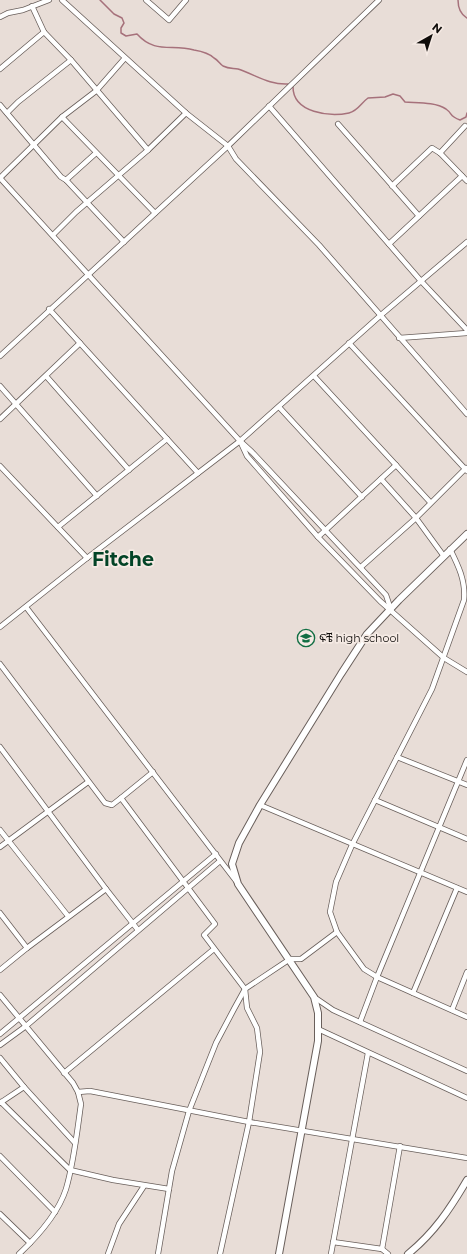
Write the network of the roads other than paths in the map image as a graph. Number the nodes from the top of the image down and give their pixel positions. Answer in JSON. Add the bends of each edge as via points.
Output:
{"nodes":[{"id":1,"x":49,"y":0,"type":"edge"},
{"id":2,"x":62,"y":0,"type":"edge"},
{"id":3,"x":146,"y":0,"type":"edge"},
{"id":4,"x":186,"y":0,"type":"edge"},
{"id":5,"x":379,"y":0,"type":"edge"},
{"id":6,"x":32,"y":6,"type":"junction"},
{"id":7,"x":0,"y":17,"type":"edge"},
{"id":8,"x":44,"y":32,"type":"junction"},
{"id":9,"x":125,"y":58,"type":"junction"},
{"id":10,"x":70,"y":60,"type":"junction"},
{"id":11,"x":0,"y":69,"type":"edge"},
{"id":12,"x":96,"y":91,"type":"junction"},
{"id":13,"x":0,"y":105,"type":"edge"},
{"id":14,"x":268,"y":106,"type":"junction"},
{"id":15,"x":7,"y":113,"type":"junction"},
{"id":16,"x":186,"y":113,"type":"junction"},
{"id":17,"x":62,"y":117,"type":"junction"},
{"id":18,"x":338,"y":124,"type":"dead end"},
{"id":19,"x":465,"y":126,"type":"dead end"},
{"id":20,"x":34,"y":145,"type":"junction"},
{"id":21,"x":228,"y":146,"type":"junction"},
{"id":22,"x":148,"y":150,"type":"junction"},
{"id":23,"x":96,"y":153,"type":"junction"},
{"id":24,"x":440,"y":153,"type":"junction"},
{"id":25,"x":118,"y":176,"type":"junction"},
{"id":26,"x":462,"y":176,"type":"junction"},
{"id":27,"x":0,"y":178,"type":"edge"},
{"id":28,"x":66,"y":180,"type":"junction"},
{"id":29,"x":467,"y":181,"type":"edge"},
{"id":30,"x":392,"y":186,"type":"junction"},
{"id":31,"x":86,"y":203,"type":"junction"},
{"id":32,"x":155,"y":213,"type":"junction"},
{"id":33,"x":419,"y":216,"type":"junction"},
{"id":34,"x":53,"y":235,"type":"junction"},
{"id":35,"x":124,"y":242,"type":"junction"},
{"id":36,"x":467,"y":242,"type":"edge"},
{"id":37,"x":389,"y":244,"type":"junction"},
{"id":38,"x":89,"y":274,"type":"junction"},
{"id":39,"x":421,"y":281,"type":"junction"},
{"id":40,"x":49,"y":309,"type":"junction"},
{"id":41,"x":381,"y":315,"type":"junction"},
{"id":42,"x":467,"y":330,"type":"edge"},
{"id":43,"x":467,"y":333,"type":"edge"},
{"id":44,"x":399,"y":338,"type":"junction"},
{"id":45,"x":80,"y":343,"type":"junction"},
{"id":46,"x":349,"y":343,"type":"junction"},
{"id":47,"x":0,"y":356,"type":"edge"},
{"id":48,"x":46,"y":376,"type":"junction"},
{"id":49,"x":314,"y":376,"type":"junction"},
{"id":50,"x":0,"y":386,"type":"edge"},
{"id":51,"x":16,"y":404,"type":"junction"},
{"id":52,"x":279,"y":407,"type":"junction"},
{"id":53,"x":466,"y":410,"type":"edge"},
{"id":54,"x":0,"y":420,"type":"edge"},
{"id":55,"x":167,"y":439,"type":"junction"},
{"id":56,"x":240,"y":442,"type":"junction"},
{"id":57,"x":396,"y":465,"type":"junction"},
{"id":58,"x":0,"y":466,"type":"edge"},
{"id":59,"x":466,"y":469,"type":"edge"},
{"id":60,"x":129,"y":470,"type":"junction"},
{"id":61,"x":198,"y":473,"type":"junction"},
{"id":62,"x":381,"y":479,"type":"junction"},
{"id":63,"x":97,"y":496,"type":"junction"},
{"id":64,"x":362,"y":497,"type":"junction"},
{"id":65,"x":430,"y":502,"type":"junction"},
{"id":66,"x":416,"y":518,"type":"junction"},
{"id":67,"x":58,"y":527,"type":"junction"},
{"id":68,"x":325,"y":531,"type":"junction"},
{"id":69,"x":467,"y":534,"type":"edge"},
{"id":70,"x":318,"y":537,"type":"junction"},
{"id":71,"x":450,"y":549,"type":"junction"},
{"id":72,"x":443,"y":555,"type":"junction"},
{"id":73,"x":87,"y":558,"type":"junction"},
{"id":74,"x":361,"y":567,"type":"junction"},
{"id":75,"x":466,"y":590,"type":"edge"},
{"id":76,"x":26,"y":607,"type":"junction"},
{"id":77,"x":391,"y":610,"type":"junction"},
{"id":78,"x":0,"y":628,"type":"edge"},
{"id":79,"x":444,"y":658,"type":"junction"},
{"id":80,"x":0,"y":664,"type":"edge"},
{"id":81,"x":467,"y":672,"type":"edge"},
{"id":82,"x":0,"y":747,"type":"edge"},
{"id":83,"x":397,"y":757,"type":"junction"},
{"id":84,"x":467,"y":760,"type":"edge"},
{"id":85,"x":153,"y":772,"type":"junction"},
{"id":86,"x":88,"y":782,"type":"junction"},
{"id":87,"x":458,"y":782,"type":"junction"},
{"id":88,"x":467,"y":785,"type":"edge"},
{"id":89,"x":121,"y":798,"type":"junction"},
{"id":90,"x":375,"y":800,"type":"junction"},
{"id":91,"x":260,"y":806,"type":"junction"},
{"id":92,"x":48,"y":812,"type":"junction"},
{"id":93,"x":440,"y":828,"type":"junction"},
{"id":94,"x":0,"y":830,"type":"edge"},
{"id":95,"x":467,"y":839,"type":"edge"},
{"id":96,"x":8,"y":841,"type":"junction"},
{"id":97,"x":352,"y":845,"type":"junction"},
{"id":98,"x":0,"y":848,"type":"edge"},
{"id":99,"x":216,"y":854,"type":"junction"},
{"id":100,"x":220,"y":861,"type":"junction"},
{"id":101,"x":420,"y":873,"type":"junction"},
{"id":102,"x":182,"y":882,"type":"junction"},
{"id":103,"x":238,"y":884,"type":"junction"},
{"id":104,"x":188,"y":888,"type":"junction"},
{"id":105,"x":457,"y":888,"type":"junction"},
{"id":106,"x":106,"y":889,"type":"junction"},
{"id":107,"x":467,"y":892,"type":"edge"},
{"id":108,"x":0,"y":913,"type":"edge"},
{"id":109,"x":68,"y":916,"type":"junction"},
{"id":110,"x":133,"y":923,"type":"junction"},
{"id":111,"x":138,"y":930,"type":"junction"},
{"id":112,"x":338,"y":932,"type":"junction"},
{"id":113,"x":27,"y":948,"type":"junction"},
{"id":114,"x":214,"y":949,"type":"junction"},
{"id":115,"x":290,"y":959,"type":"junction"},
{"id":116,"x":0,"y":970,"type":"edge"},
{"id":117,"x":467,"y":972,"type":"edge"},
{"id":118,"x":377,"y":976,"type":"junction"},
{"id":119,"x":245,"y":989,"type":"junction"},
{"id":120,"x":413,"y":993,"type":"junction"},
{"id":121,"x":0,"y":995,"type":"edge"},
{"id":122,"x":314,"y":997,"type":"junction"},
{"id":123,"x":452,"y":1010,"type":"junction"},
{"id":124,"x":467,"y":1017,"type":"edge"},
{"id":125,"x":20,"y":1019,"type":"junction"},
{"id":126,"x":360,"y":1022,"type":"junction"},
{"id":127,"x":26,"y":1026,"type":"junction"},
{"id":128,"x":318,"y":1030,"type":"junction"},
{"id":129,"x":0,"y":1034,"type":"edge"},
{"id":130,"x":0,"y":1044,"type":"edge"},
{"id":131,"x":368,"y":1053,"type":"junction"},
{"id":132,"x":0,"y":1058,"type":"edge"},
{"id":133,"x":467,"y":1071,"type":"edge"},
{"id":134,"x":64,"y":1073,"type":"junction"},
{"id":135,"x":24,"y":1087,"type":"junction"},
{"id":136,"x":78,"y":1092,"type":"junction"},
{"id":137,"x":467,"y":1098,"type":"edge"},
{"id":138,"x":0,"y":1103,"type":"edge"},
{"id":139,"x":189,"y":1110,"type":"junction"},
{"id":140,"x":249,"y":1122,"type":"junction"},
{"id":141,"x":302,"y":1131,"type":"junction"},
{"id":142,"x":352,"y":1138,"type":"junction"},
{"id":143,"x":75,"y":1143,"type":"junction"},
{"id":144,"x":400,"y":1146,"type":"junction"},
{"id":145,"x":0,"y":1156,"type":"edge"},
{"id":146,"x":467,"y":1158,"type":"edge"},
{"id":147,"x":70,"y":1170,"type":"junction"},
{"id":148,"x":467,"y":1180,"type":"edge"},
{"id":149,"x":144,"y":1186,"type":"junction"},
{"id":150,"x":169,"y":1189,"type":"junction"},
{"id":151,"x":55,"y":1212,"type":"junction"},
{"id":152,"x":0,"y":1214,"type":"edge"},
{"id":153,"x":333,"y":1242,"type":"junction"},
{"id":154,"x":30,"y":1243,"type":"junction"},
{"id":155,"x":382,"y":1249,"type":"junction"},
{"id":156,"x":19,"y":1254,"type":"edge"},
{"id":157,"x":108,"y":1254,"type":"edge"},
{"id":158,"x":158,"y":1254,"type":"edge"},
{"id":159,"x":220,"y":1254,"type":"edge"},
{"id":160,"x":278,"y":1254,"type":"edge"},
{"id":161,"x":331,"y":1254,"type":"edge"},
{"id":162,"x":388,"y":1254,"type":"edge"},
{"id":163,"x":408,"y":1254,"type":"edge"}],
"edges":[{"from":1,"to":6,"type":"street"},
{"from":2,"to":9,"type":"street"},
{"from":3,"to":4,"type":"street","via":[[169,20]]},
{"from":5,"to":14,"type":"street"},
{"from":6,"to":7,"type":"street","via":[[8,12]]},
{"from":6,"to":8,"type":"street"},
{"from":8,"to":10,"type":"street"},
{"from":8,"to":11,"type":"street"},
{"from":9,"to":12,"type":"street"},
{"from":9,"to":16,"type":"street"},
{"from":10,"to":12,"type":"street"},
{"from":10,"to":15,"type":"street"},
{"from":12,"to":17,"type":"street"},
{"from":12,"to":22,"type":"street"},
{"from":13,"to":15,"type":"street"},
{"from":14,"to":21,"type":"street"},
{"from":14,"to":37,"type":"street"},
{"from":15,"to":20,"type":"street"},
{"from":16,"to":21,"type":"street"},
{"from":16,"to":22,"type":"street"},
{"from":17,"to":20,"type":"street"},
{"from":17,"to":23,"type":"street"},
{"from":18,"to":30,"type":"street"},
{"from":19,"to":24,"type":"street"},
{"from":20,"to":27,"type":"street"},
{"from":20,"to":28,"type":"street"},
{"from":21,"to":32,"type":"street"},
{"from":21,"to":41,"type":"street","via":[[236,159],[319,245]]},
{"from":22,"to":25,"type":"street"},
{"from":23,"to":25,"type":"street"},
{"from":23,"to":28,"type":"street"},
{"from":24,"to":26,"type":"street"},
{"from":24,"to":30,"type":"street","via":[[432,148]]},
{"from":25,"to":31,"type":"street"},
{"from":25,"to":32,"type":"street"},
{"from":26,"to":29,"type":"street"},
{"from":26,"to":33,"type":"street"},
{"from":27,"to":34,"type":"street"},
{"from":28,"to":31,"type":"street"},
{"from":30,"to":33,"type":"street"},
{"from":31,"to":34,"type":"street"},
{"from":31,"to":35,"type":"street"},
{"from":32,"to":35,"type":"street"},
{"from":33,"to":37,"type":"street"},
{"from":34,"to":38,"type":"street"},
{"from":35,"to":38,"type":"street"},
{"from":36,"to":39,"type":"street"},
{"from":37,"to":39,"type":"street"},
{"from":38,"to":40,"type":"street"},
{"from":38,"to":56,"type":"street"},
{"from":39,"to":41,"type":"street"},
{"from":39,"to":42,"type":"street"},
{"from":40,"to":45,"type":"street"},
{"from":40,"to":47,"type":"street"},
{"from":41,"to":44,"type":"street"},
{"from":41,"to":46,"type":"street"},
{"from":43,"to":44,"type":"street"},
{"from":44,"to":53,"type":"street"},
{"from":45,"to":48,"type":"street"},
{"from":45,"to":55,"type":"street"},
{"from":46,"to":49,"type":"street"},
{"from":46,"to":59,"type":"street"},
{"from":48,"to":51,"type":"street"},
{"from":48,"to":60,"type":"street"},
{"from":49,"to":52,"type":"street"},
{"from":49,"to":57,"type":"street"},
{"from":50,"to":51,"type":"street"},
{"from":51,"to":54,"type":"street"},
{"from":51,"to":63,"type":"street"},
{"from":52,"to":56,"type":"street"},
{"from":52,"to":64,"type":"street"},
{"from":55,"to":60,"type":"street"},
{"from":55,"to":61,"type":"street"},
{"from":56,"to":61,"type":"street"},
{"from":56,"to":68,"type":"street"},
{"from":56,"to":70,"type":"street","via":[[247,456]]},
{"from":57,"to":62,"type":"street"},
{"from":57,"to":65,"type":"street"},
{"from":58,"to":67,"type":"street"},
{"from":59,"to":65,"type":"street"},
{"from":60,"to":63,"type":"street"},
{"from":61,"to":73,"type":"street"},
{"from":62,"to":64,"type":"street"},
{"from":62,"to":66,"type":"street"},
{"from":63,"to":67,"type":"street"},
{"from":64,"to":68,"type":"street"},
{"from":65,"to":66,"type":"street"},
{"from":66,"to":72,"type":"street"},
{"from":66,"to":74,"type":"street"},
{"from":67,"to":73,"type":"street"},
{"from":68,"to":70,"type":"street"},
{"from":68,"to":74,"type":"street"},
{"from":69,"to":71,"type":"street"},
{"from":70,"to":77,"type":"street"},
{"from":71,"to":72,"type":"street"},
{"from":71,"to":75,"type":"street"},
{"from":72,"to":77,"type":"street"},
{"from":73,"to":76,"type":"street"},
{"from":74,"to":77,"type":"street","via":[[386,595]]},
{"from":75,"to":79,"type":"street"},
{"from":76,"to":78,"type":"street"},
{"from":76,"to":85,"type":"street"},
{"from":77,"to":79,"type":"street"},
{"from":77,"to":91,"type":"street","via":[[367,634],[340,674]]},
{"from":79,"to":81,"type":"street"},
{"from":79,"to":83,"type":"street","via":[[432,689]]},
{"from":80,"to":86,"type":"street"},
{"from":82,"to":92,"type":"street"},
{"from":83,"to":87,"type":"street"},
{"from":83,"to":90,"type":"street"},
{"from":84,"to":87,"type":"street"},
{"from":85,"to":89,"type":"street"},
{"from":85,"to":99,"type":"street"},
{"from":86,"to":89,"type":"street","via":[[105,803],[112,805]]},
{"from":86,"to":92,"type":"street"},
{"from":87,"to":88,"type":"street"},
{"from":87,"to":93,"type":"street"},
{"from":89,"to":102,"type":"street"},
{"from":90,"to":93,"type":"street"},
{"from":90,"to":97,"type":"street"},
{"from":91,"to":97,"type":"street"},
{"from":91,"to":103,"type":"street","via":[[239,843],[232,864]]},
{"from":92,"to":96,"type":"street"},
{"from":92,"to":106,"type":"street"},
{"from":93,"to":95,"type":"street"},
{"from":93,"to":101,"type":"street"},
{"from":94,"to":96,"type":"street"},
{"from":96,"to":98,"type":"street"},
{"from":96,"to":109,"type":"street"},
{"from":97,"to":101,"type":"street"},
{"from":97,"to":112,"type":"street","via":[[336,882],[330,912]]},
{"from":99,"to":100,"type":"street"},
{"from":99,"to":102,"type":"street"},
{"from":100,"to":103,"type":"street"},
{"from":100,"to":104,"type":"street"},
{"from":101,"to":105,"type":"street"},
{"from":101,"to":118,"type":"street"},
{"from":102,"to":104,"type":"street"},
{"from":102,"to":110,"type":"street"},
{"from":103,"to":115,"type":"street"},
{"from":104,"to":111,"type":"street"},
{"from":104,"to":114,"type":"street","via":[[215,924],[204,935]]},
{"from":105,"to":107,"type":"street"},
{"from":105,"to":120,"type":"street"},
{"from":106,"to":109,"type":"street"},
{"from":106,"to":110,"type":"street"},
{"from":108,"to":113,"type":"street"},
{"from":109,"to":113,"type":"street"},
{"from":110,"to":111,"type":"street"},
{"from":110,"to":125,"type":"street"},
{"from":111,"to":127,"type":"street"},
{"from":112,"to":115,"type":"street","via":[[301,959]]},
{"from":112,"to":118,"type":"street","via":[[364,969]]},
{"from":113,"to":116,"type":"street"},
{"from":114,"to":119,"type":"street"},
{"from":114,"to":134,"type":"street"},
{"from":115,"to":119,"type":"street"},
{"from":115,"to":122,"type":"street"},
{"from":117,"to":123,"type":"street"},
{"from":118,"to":120,"type":"street"},
{"from":118,"to":126,"type":"street"},
{"from":119,"to":139,"type":"street","via":[[216,1042]]},
{"from":119,"to":140,"type":"street","via":[[247,1008],[257,1028],[260,1052]]},
{"from":120,"to":123,"type":"street"},
{"from":121,"to":125,"type":"street"},
{"from":122,"to":126,"type":"street","via":[[333,1010]]},
{"from":122,"to":128,"type":"street"},
{"from":123,"to":124,"type":"street"},
{"from":125,"to":127,"type":"street"},
{"from":125,"to":129,"type":"street"},
{"from":126,"to":133,"type":"street"},
{"from":127,"to":130,"type":"street"},
{"from":127,"to":134,"type":"street"},
{"from":128,"to":131,"type":"street"},
{"from":128,"to":141,"type":"street"},
{"from":131,"to":137,"type":"street"},
{"from":131,"to":142,"type":"street"},
{"from":132,"to":135,"type":"street"},
{"from":134,"to":136,"type":"street"},
{"from":135,"to":138,"type":"street"},
{"from":135,"to":143,"type":"street"},
{"from":136,"to":139,"type":"street","via":[[90,1090]]},
{"from":136,"to":143,"type":"street","via":[[80,1104]]},
{"from":138,"to":147,"type":"street"},
{"from":139,"to":140,"type":"street"},
{"from":139,"to":150,"type":"street"},
{"from":140,"to":141,"type":"street"},
{"from":140,"to":159,"type":"street"},
{"from":141,"to":142,"type":"street"},
{"from":141,"to":160,"type":"street"},
{"from":142,"to":144,"type":"street"},
{"from":142,"to":153,"type":"street"},
{"from":143,"to":147,"type":"street"},
{"from":144,"to":146,"type":"street"},
{"from":144,"to":155,"type":"street"},
{"from":145,"to":151,"type":"street"},
{"from":147,"to":149,"type":"street"},
{"from":147,"to":151,"type":"street","via":[[66,1190]]},
{"from":148,"to":163,"type":"street","via":[[442,1220]]},
{"from":149,"to":150,"type":"street"},
{"from":149,"to":157,"type":"street","via":[[119,1224]]},
{"from":150,"to":158,"type":"street"},
{"from":151,"to":154,"type":"street"},
{"from":152,"to":154,"type":"street"},
{"from":153,"to":155,"type":"street"},
{"from":153,"to":161,"type":"street"},
{"from":154,"to":156,"type":"street"},
{"from":155,"to":162,"type":"street"}]}
